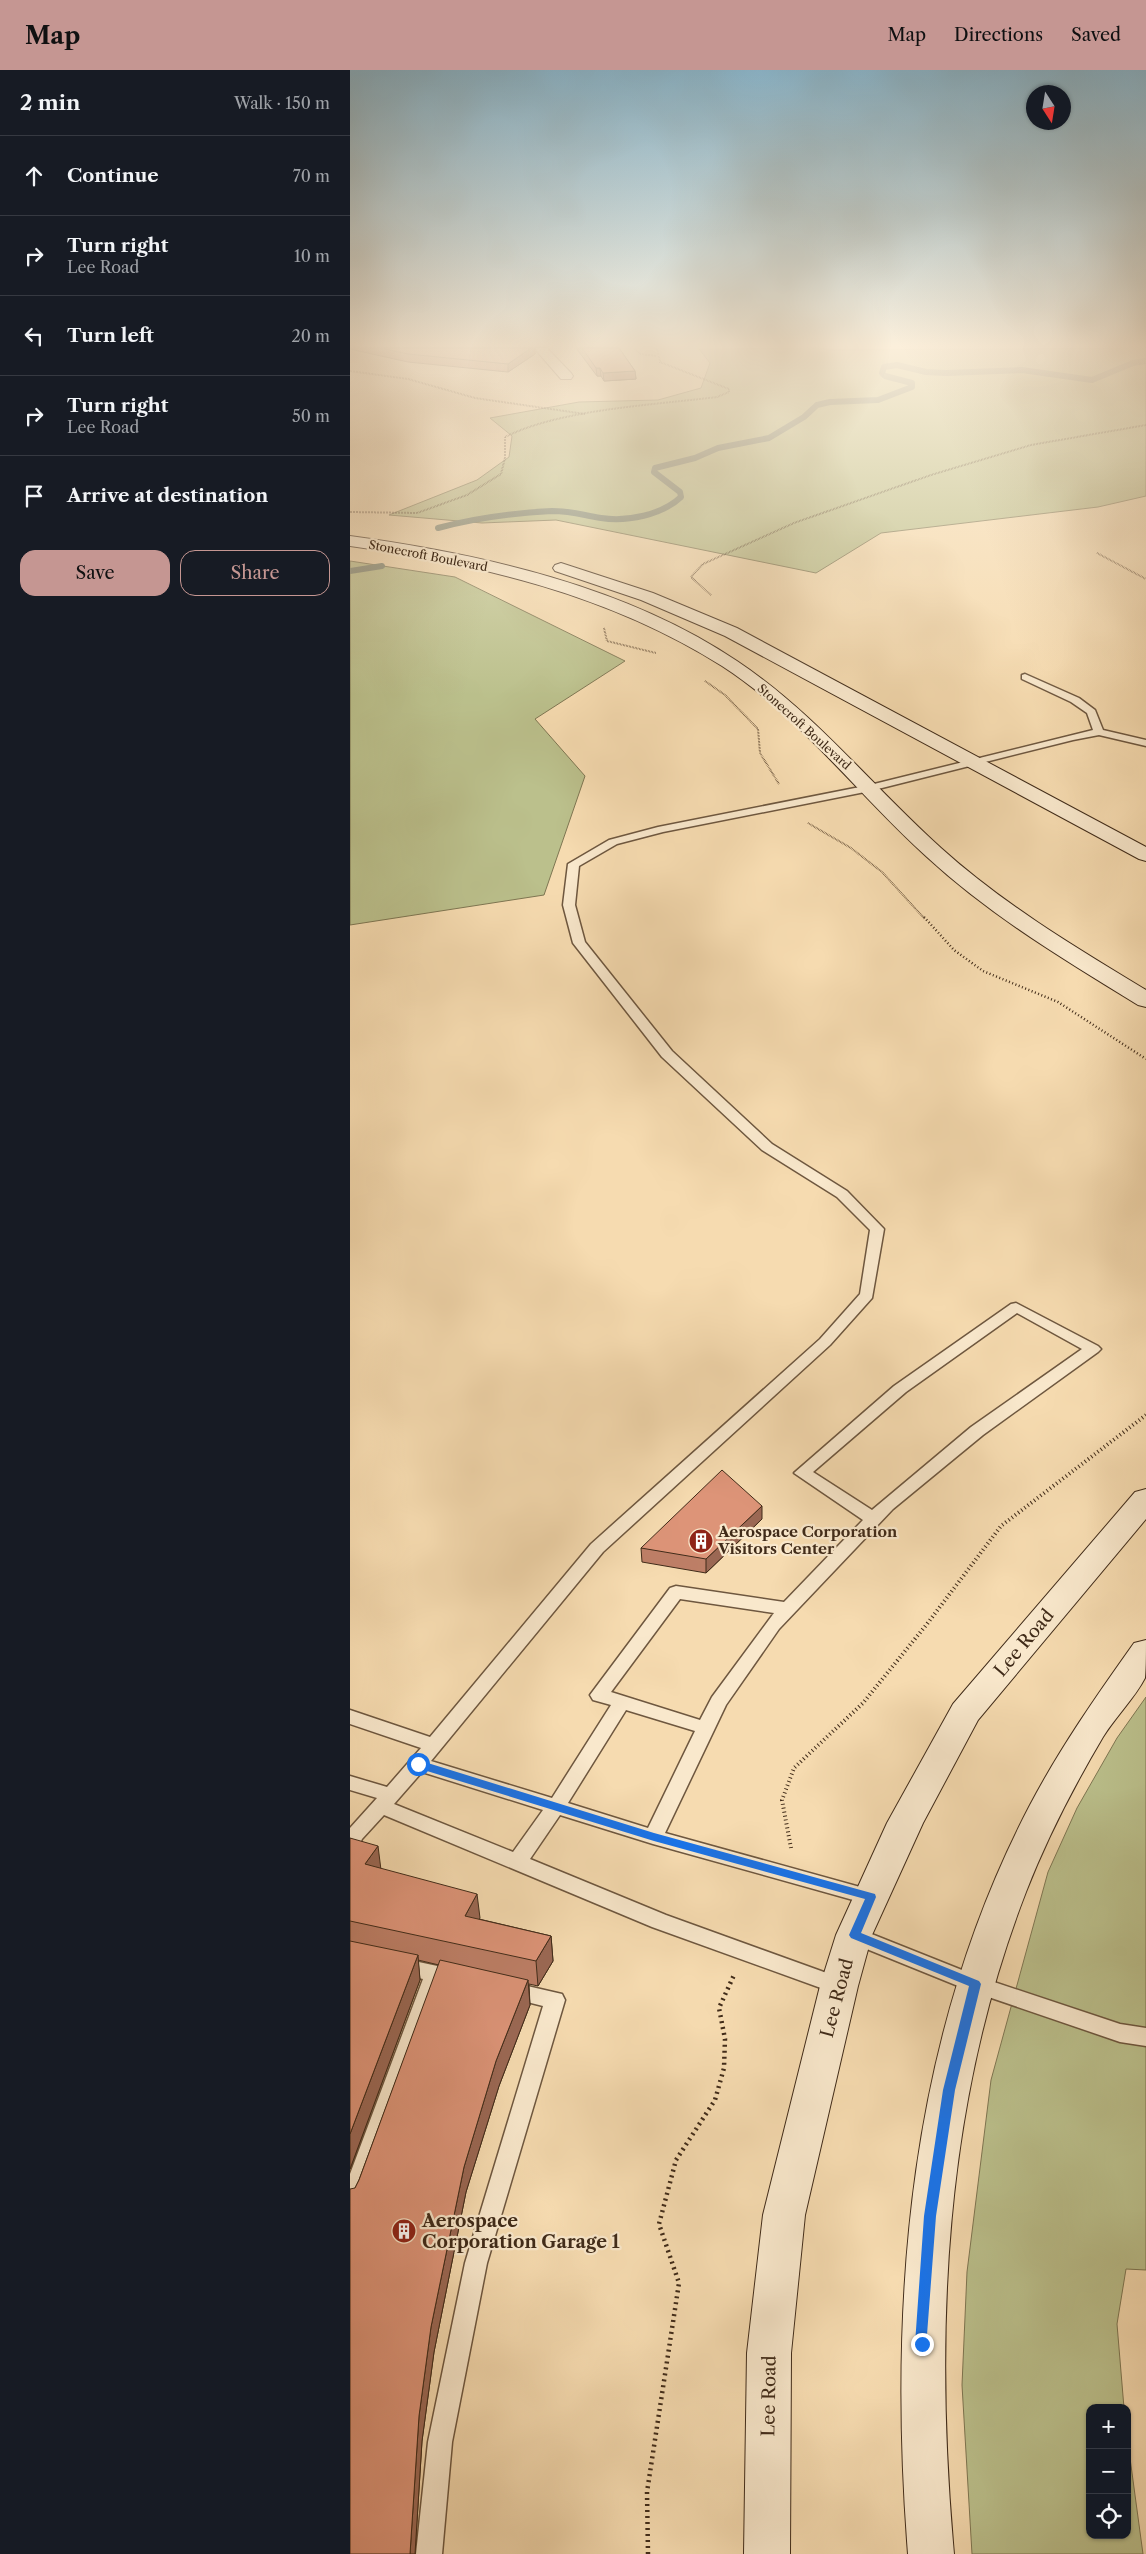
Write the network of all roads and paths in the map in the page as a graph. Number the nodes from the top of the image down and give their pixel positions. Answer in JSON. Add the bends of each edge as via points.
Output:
{"nodes":[{"id":1,"x":503,"y":464,"type":"edge"},
{"id":2,"x":964,"y":464,"type":"edge"},
{"id":3,"x":350,"y":512,"type":"edge"},
{"id":4,"x":350,"y":524,"type":"edge"},
{"id":5,"x":350,"y":541,"type":"edge"},
{"id":6,"x":1097,"y":553,"type":"dead end"},
{"id":7,"x":1146,"y":579,"type":"edge"},
{"id":8,"x":713,"y":597,"type":"dead end"},
{"id":9,"x":596,"y":623,"type":"dead end"},
{"id":10,"x":657,"y":653,"type":"dead end"},
{"id":11,"x":1025,"y":677,"type":"dead end"},
{"id":12,"x":704,"y":680,"type":"dead end"},
{"id":13,"x":1099,"y":732,"type":"junction"},
{"id":14,"x":1146,"y":743,"type":"edge"},
{"id":15,"x":974,"y":763,"type":"junction"},
{"id":16,"x":870,"y":788,"type":"junction"},
{"id":17,"x":794,"y":804,"type":"junction"},
{"id":18,"x":1146,"y":855,"type":"edge"},
{"id":19,"x":1146,"y":1000,"type":"edge"},
{"id":20,"x":1146,"y":1059,"type":"edge"},
{"id":21,"x":1146,"y":1415,"type":"edge"},
{"id":22,"x":1146,"y":1499,"type":"edge"},
{"id":23,"x":874,"y":1519,"type":"junction"},
{"id":24,"x":788,"y":1609,"type":"junction"},
{"id":25,"x":1146,"y":1651,"type":"edge"},
{"id":26,"x":622,"y":1702,"type":"junction"},
{"id":27,"x":350,"y":1717,"type":"edge"},
{"id":28,"x":706,"y":1728,"type":"junction"},
{"id":29,"x":433,"y":1745,"type":"junction"},
{"id":30,"x":418,"y":1764,"type":"junction"},
{"id":31,"x":350,"y":1783,"type":"edge"},
{"id":32,"x":385,"y":1800,"type":"junction"},
{"id":33,"x":556,"y":1807,"type":"junction"},
{"id":34,"x":654,"y":1837,"type":"junction"},
{"id":35,"x":350,"y":1845,"type":"edge"},
{"id":36,"x":791,"y":1850,"type":"dead end"},
{"id":37,"x":517,"y":1862,"type":"junction"},
{"id":38,"x":871,"y":1897,"type":"junction"},
{"id":39,"x":854,"y":1935,"type":"junction"},
{"id":40,"x":378,"y":1961,"type":"edge"},
{"id":41,"x":737,"y":1967,"type":"dead end"},
{"id":42,"x":435,"y":1974,"type":"junction"},
{"id":43,"x":975,"y":1984,"type":"junction"},
{"id":44,"x":839,"y":1986,"type":"junction"},
{"id":45,"x":1146,"y":2037,"type":"edge"},
{"id":46,"x":350,"y":2204,"type":"edge"},
{"id":47,"x":429,"y":2554,"type":"edge"},
{"id":48,"x":648,"y":2554,"type":"edge"},
{"id":49,"x":767,"y":2554,"type":"edge"},
{"id":50,"x":931,"y":2554,"type":"edge"}],
"edges":[{"from":1,"to":3,"type":"path","via":[[500,474],[467,495],[418,513]]},
{"from":2,"to":8,"type":"path","via":[[794,523],[704,564],[691,577]]},
{"from":4,"to":15,"type":"main road","name":"Stonecroft Boulevard","via":[[536,561],[631,589],[684,610],[812,674]]},
{"from":5,"to":16,"type":"main road","name":"Stonecroft Boulevard","via":[[464,561],[525,576],[644,618],[702,648],[747,677],[794,715]]},
{"from":6,"to":7,"type":"path"},
{"from":9,"to":10,"type":"path","via":[[604,628],[607,641]]},
{"from":11,"to":13,"type":"lane","via":[[1075,700],[1091,712]]},
{"from":12,"to":17,"type":"path","via":[[725,694],[758,729],[757,745],[762,760]]},
{"from":13,"to":14,"type":"lane"},
{"from":13,"to":15,"type":"lane"},
{"from":15,"to":16,"type":"lane"},
{"from":15,"to":18,"type":"main road","name":"Stonecroft Boulevard"},
{"from":16,"to":17,"type":"lane"},
{"from":16,"to":19,"type":"main road","name":"Stonecroft Boulevard","via":[[934,852],[998,905],[1057,946]]},
{"from":17,"to":20,"type":"path","via":[[808,824],[851,848],[882,872],[962,956],[983,971],[1058,1002]]},
{"from":17,"to":29,"type":"lane","via":[[662,829],[613,842],[574,864],[569,905],[579,943],[667,1054],[767,1147],[842,1194],[877,1229],[867,1295],[825,1342],[597,1548]]},
{"from":21,"to":36,"type":"path","via":[[1001,1526],[928,1624],[863,1703],[794,1768],[782,1800]]},
{"from":22,"to":38,"type":"main road","name":"Lee Road","via":[[965,1713],[904,1823]]},
{"from":23,"to":23,"type":"lane","via":[[802,1473],[900,1389],[1016,1307],[1093,1349],[977,1431]]},
{"from":23,"to":24,"type":"lane"},
{"from":24,"to":26,"type":"lane","via":[[676,1592],[599,1695]]},
{"from":24,"to":28,"type":"lane","via":[[718,1702]]},
{"from":25,"to":43,"type":"main road","via":[[1083,1740],[1036,1828],[1004,1896]]},
{"from":26,"to":28,"type":"lane"},
{"from":26,"to":33,"type":"lane"},
{"from":27,"to":29,"type":"lane"},
{"from":28,"to":34,"type":"lane"},
{"from":29,"to":30,"type":"lane"},
{"from":30,"to":32,"type":"lane"},
{"from":30,"to":33,"type":"lane"},
{"from":31,"to":32,"type":"lane"},
{"from":32,"to":35,"type":"lane"},
{"from":32,"to":37,"type":"lane"},
{"from":33,"to":34,"type":"lane"},
{"from":33,"to":37,"type":"lane"},
{"from":34,"to":38,"type":"lane"},
{"from":37,"to":44,"type":"lane","via":[[658,1922]]},
{"from":38,"to":39,"type":"main road","name":"Lee Road"},
{"from":39,"to":43,"type":"lane"},
{"from":39,"to":44,"type":"main road","name":"Lee Road"},
{"from":40,"to":42,"type":"lane"},
{"from":41,"to":48,"type":"path","via":[[719,2008],[725,2039],[724,2068],[717,2092],[698,2130],[676,2160],[658,2224],[679,2282],[647,2492]]},
{"from":42,"to":46,"type":"lane"},
{"from":42,"to":47,"type":"lane","via":[[555,2000],[476,2263],[440,2442]]},
{"from":43,"to":45,"type":"lane","via":[[1120,2033]]},
{"from":43,"to":50,"type":"main road","via":[[949,2090],[930,2216],[922,2344],[926,2498]]},
{"from":44,"to":49,"type":"main road","name":"Lee Road","via":[[784,2215],[769,2353]]}]}
